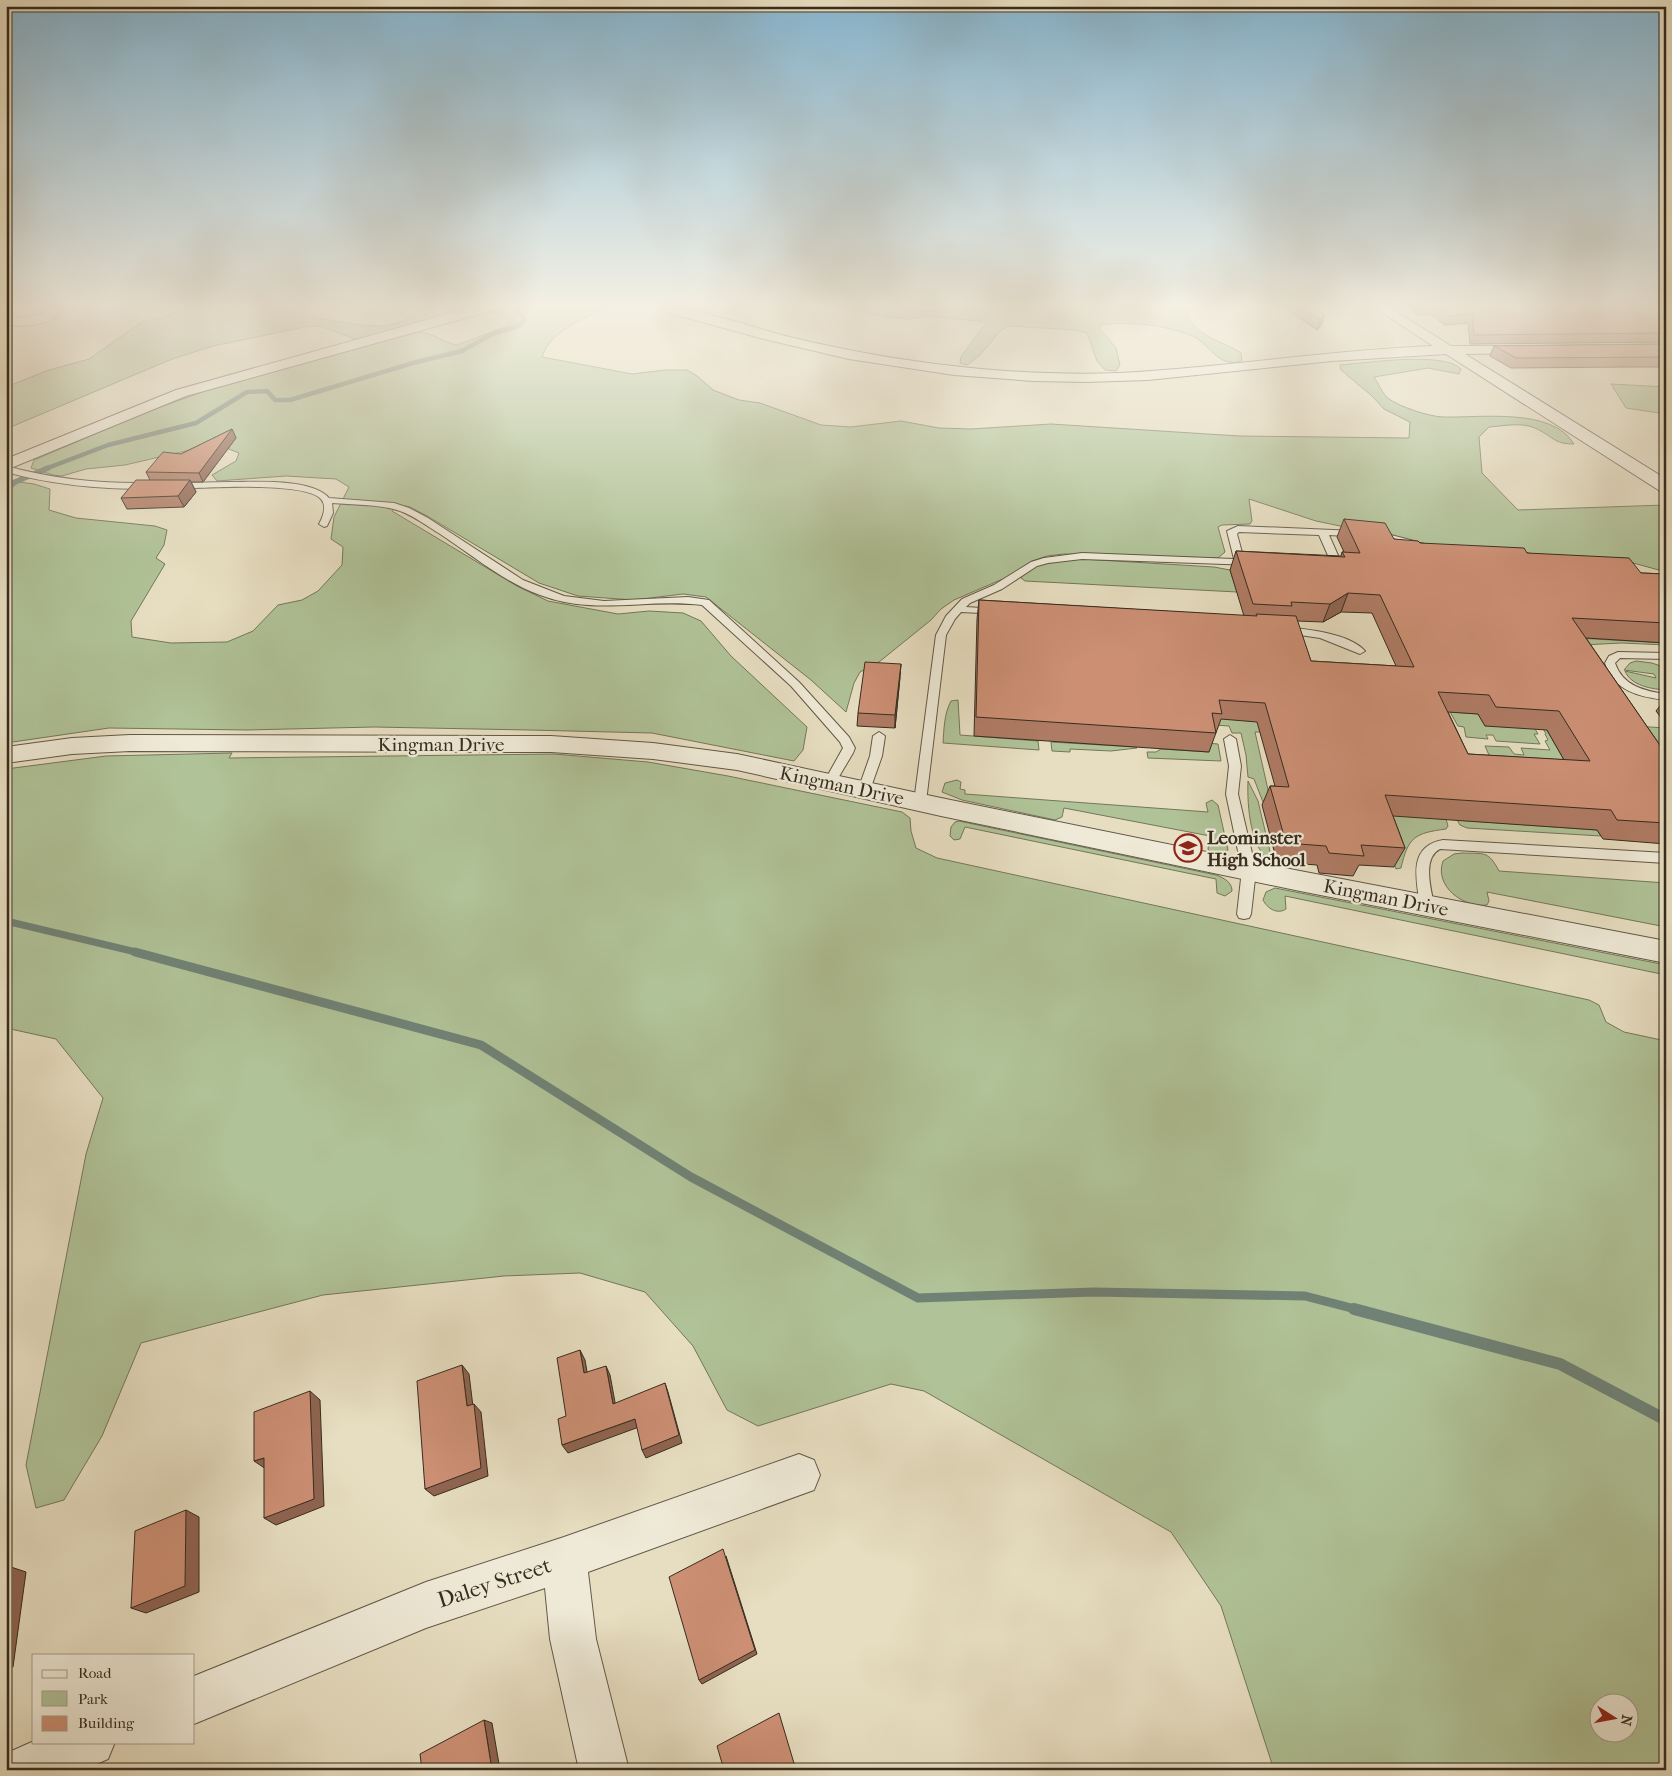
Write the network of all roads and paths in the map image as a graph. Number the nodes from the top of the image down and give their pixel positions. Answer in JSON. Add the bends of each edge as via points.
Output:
{"nodes":[{"id":1,"x":192,"y":390,"type":"edge"},
{"id":2,"x":1512,"y":390,"type":"edge"},
{"id":3,"x":6,"y":465,"type":"edge"},
{"id":4,"x":6,"y":469,"type":"edge"},
{"id":5,"x":1666,"y":487,"type":"edge"},
{"id":6,"x":326,"y":500,"type":"junction"},
{"id":7,"x":324,"y":524,"type":"dead end"},
{"id":8,"x":1323,"y":532,"type":"junction"},
{"id":9,"x":1424,"y":546,"type":"edge"},
{"id":10,"x":1240,"y":563,"type":"junction"},
{"id":11,"x":1260,"y":564,"type":"edge"},
{"id":12,"x":1320,"y":566,"type":"edge"},
{"id":13,"x":958,"y":610,"type":"junction"},
{"id":14,"x":1006,"y":612,"type":"edge"},
{"id":15,"x":1273,"y":629,"type":"edge"},
{"id":16,"x":1360,"y":651,"type":"dead end"},
{"id":17,"x":1666,"y":656,"type":"edge"},
{"id":18,"x":1666,"y":697,"type":"edge"},
{"id":19,"x":879,"y":736,"type":"dead end"},
{"id":20,"x":1230,"y":739,"type":"dead end"},
{"id":21,"x":6,"y":755,"type":"edge"},
{"id":22,"x":830,"y":782,"type":"junction"},
{"id":23,"x":864,"y":790,"type":"junction"},
{"id":24,"x":920,"y":802,"type":"junction"},
{"id":25,"x":1666,"y":858,"type":"edge"},
{"id":26,"x":1249,"y":870,"type":"junction"},
{"id":27,"x":1427,"y":905,"type":"junction"},
{"id":28,"x":1244,"y":914,"type":"dead end"},
{"id":29,"x":1666,"y":952,"type":"edge"},
{"id":30,"x":799,"y":1475,"type":"dead end"},
{"id":31,"x":564,"y":1559,"type":"junction"},
{"id":32,"x":195,"y":1700,"type":"edge"},
{"id":33,"x":86,"y":1744,"type":"edge"},
{"id":34,"x":24,"y":1770,"type":"edge"},
{"id":35,"x":604,"y":1770,"type":"edge"}],
"edges":[{"from":1,"to":3,"type":"street"},
{"from":2,"to":5,"type":"street"},
{"from":4,"to":6,"type":"lane","via":[[39,478],[92,485],[293,487],[312,490]]},
{"from":6,"to":7,"type":"lane","via":[[329,513]]},
{"from":6,"to":22,"type":"lane","via":[[406,510],[519,582],[563,599],[604,604],[705,602],[795,684],[845,740],[848,753]]},
{"from":8,"to":9,"type":"lane","via":[[1379,535]]},
{"from":8,"to":10,"type":"lane","via":[[1234,529],[1232,534]]},
{"from":8,"to":12,"type":"lane","via":[[1335,564]]},
{"from":10,"to":11,"type":"lane"},
{"from":10,"to":13,"type":"lane","via":[[1090,557],[1047,560],[966,601]]},
{"from":13,"to":14,"type":"lane"},
{"from":13,"to":24,"type":"lane","via":[[946,625],[939,643]]},
{"from":15,"to":16,"type":"lane","via":[[1325,635]]},
{"from":17,"to":18,"type":"lane","via":[[1618,655],[1610,664],[1614,674],[1628,688],[1650,696]]},
{"from":19,"to":23,"type":"lane"},
{"from":20,"to":26,"type":"lane","via":[[1235,766],[1232,794]]},
{"from":21,"to":22,"type":"street","name":"Kingman Drive","via":[[72,746],[130,743],[551,744],[653,751],[737,762]]},
{"from":22,"to":23,"type":"street","name":"Kingman Drive"},
{"from":23,"to":24,"type":"street","name":"Kingman Drive"},
{"from":24,"to":26,"type":"street","name":"Kingman Drive"},
{"from":25,"to":27,"type":"lane","via":[[1448,844],[1433,847],[1427,853],[1423,879]]},
{"from":26,"to":27,"type":"street","name":"Kingman Drive"},
{"from":26,"to":28,"type":"lane"},
{"from":27,"to":29,"type":"street","name":"Kingman Drive"},
{"from":30,"to":31,"type":"street","name":"Daley Street"},
{"from":31,"to":32,"type":"street","name":"Daley Street","via":[[426,1605]]},
{"from":31,"to":35,"type":"street","via":[[573,1638]]},
{"from":33,"to":34,"type":"street"}]}
